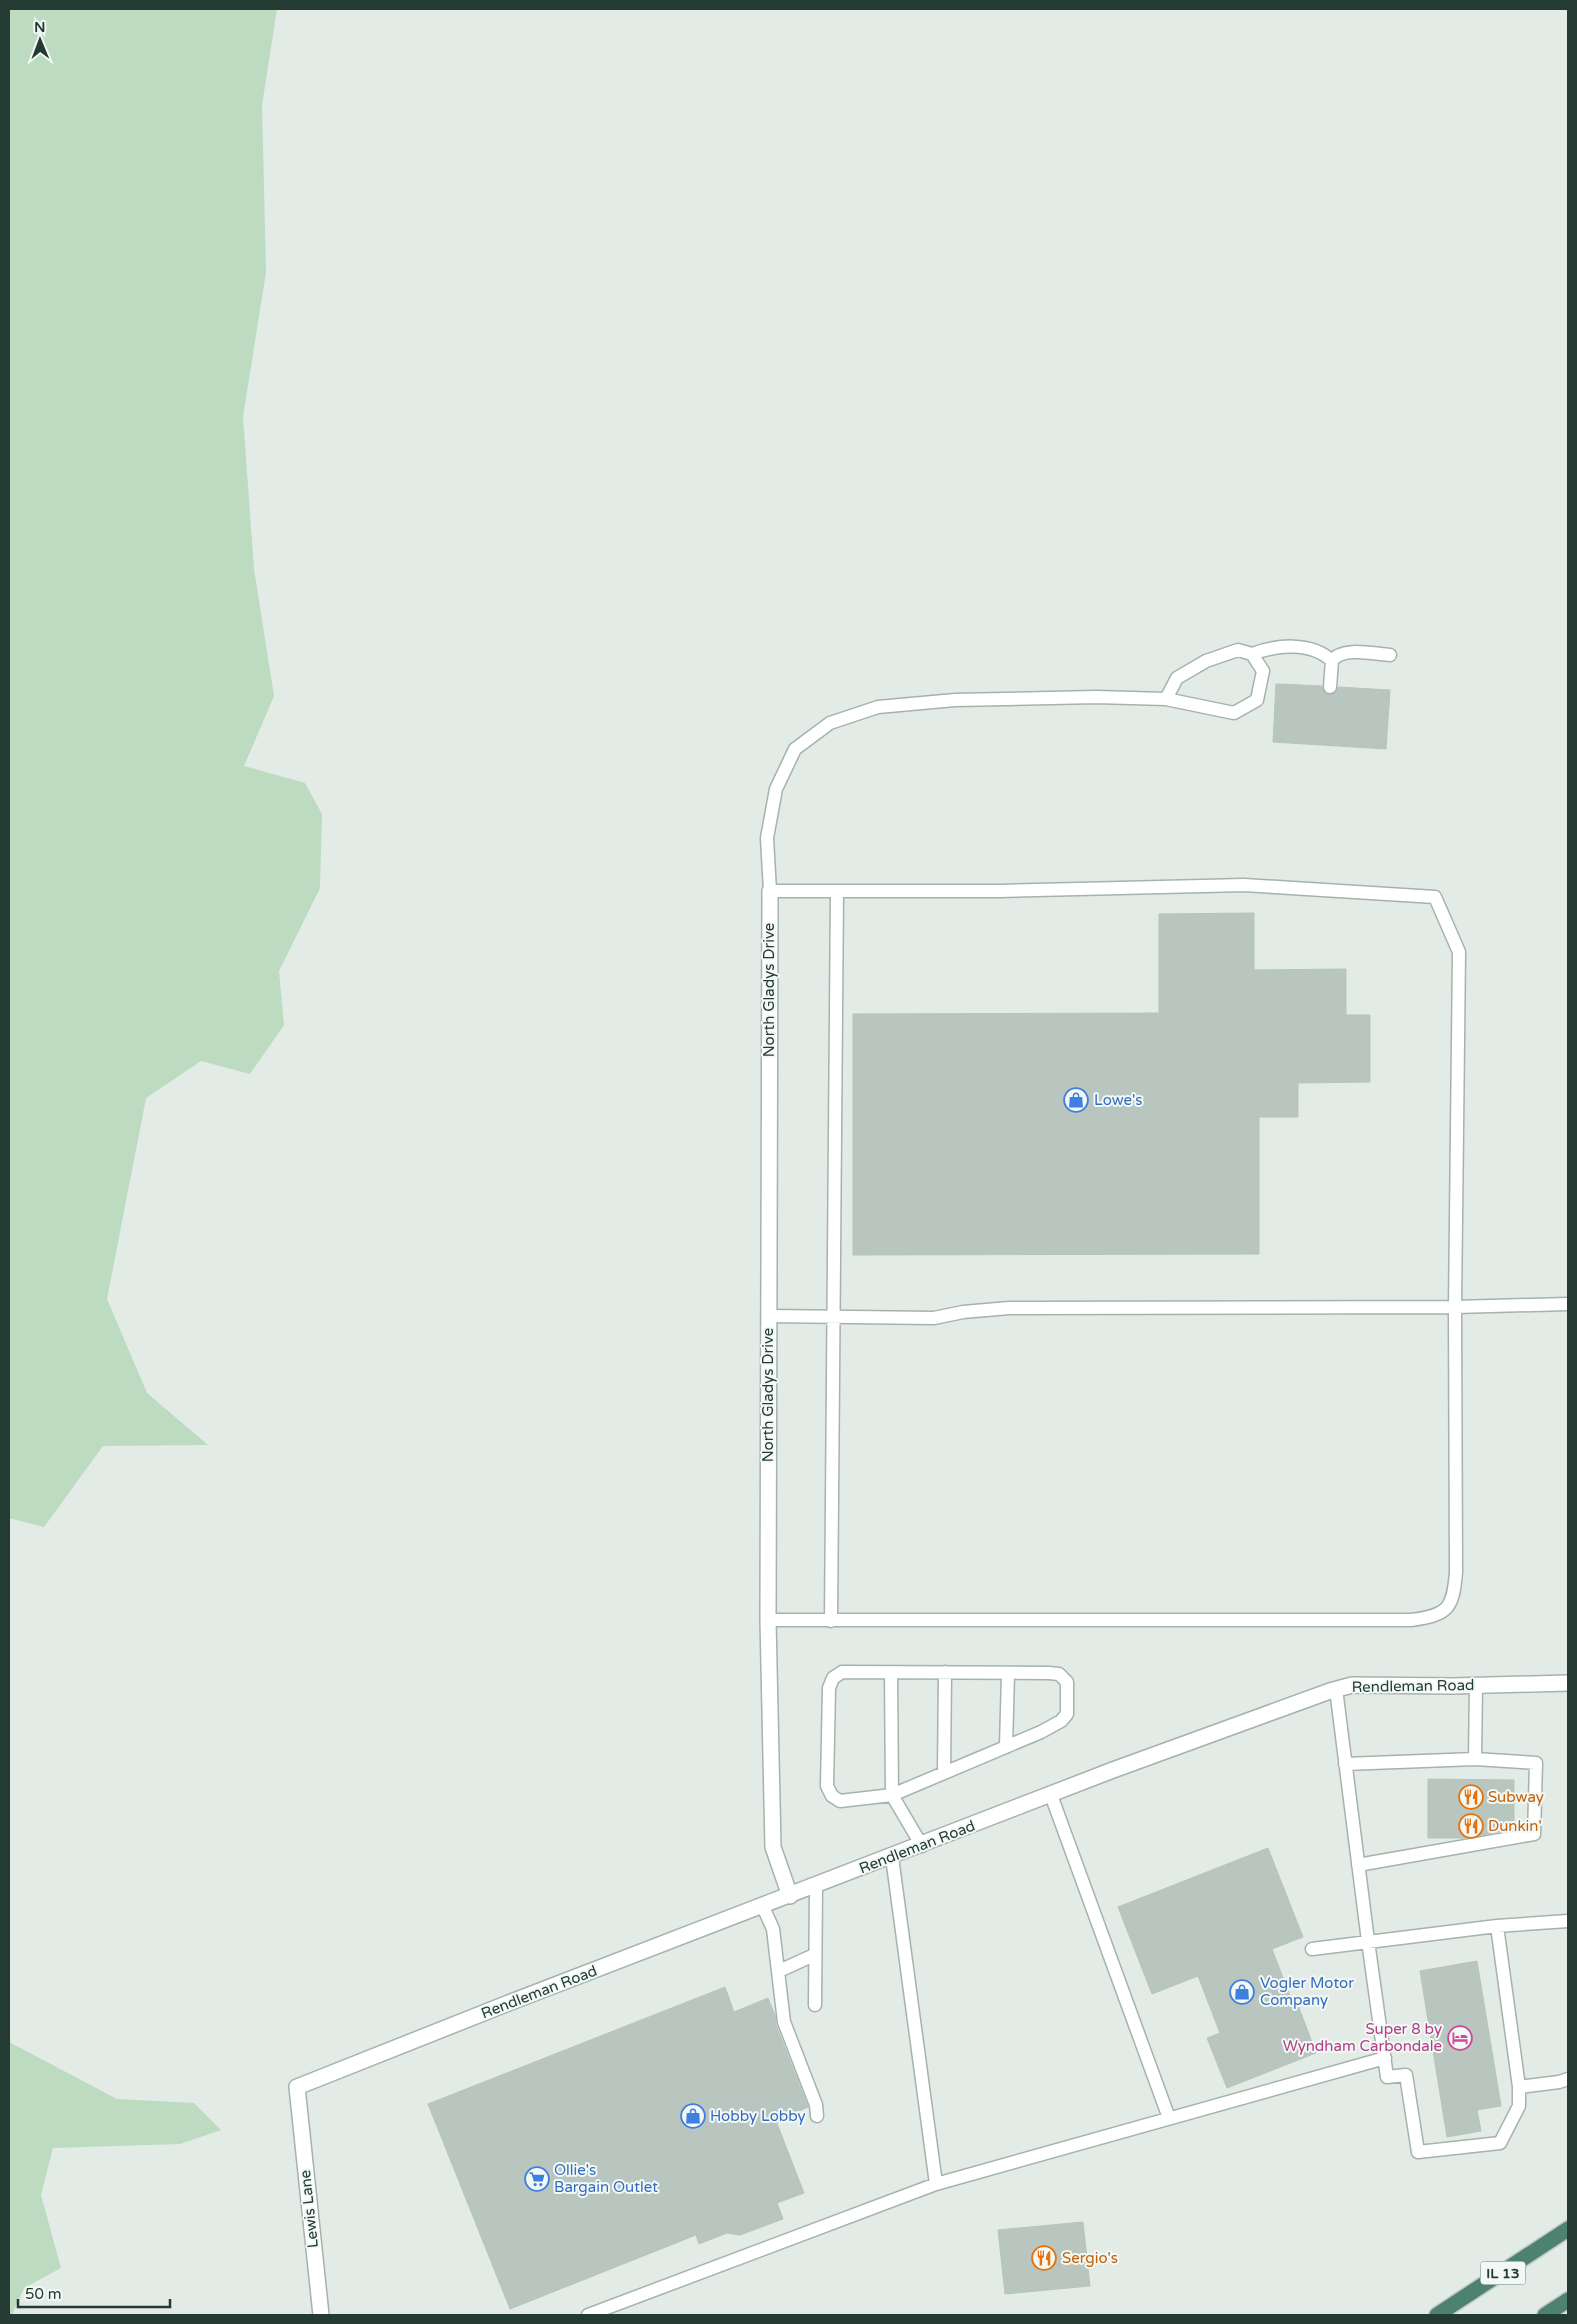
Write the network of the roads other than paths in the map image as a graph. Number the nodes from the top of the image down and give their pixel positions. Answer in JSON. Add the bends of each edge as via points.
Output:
{"nodes":[{"id":1,"x":1252,"y":654,"type":"junction"},
{"id":2,"x":1390,"y":655,"type":"dead end"},
{"id":3,"x":1332,"y":661,"type":"junction"},
{"id":4,"x":1330,"y":687,"type":"dead end"},
{"id":5,"x":1166,"y":700,"type":"junction"},
{"id":6,"x":770,"y":891,"type":"junction"},
{"id":7,"x":837,"y":891,"type":"junction"},
{"id":8,"x":1568,"y":1304,"type":"edge"},
{"id":9,"x":1455,"y":1307,"type":"junction"},
{"id":10,"x":768,"y":1316,"type":"junction"},
{"id":11,"x":832,"y":1318,"type":"junction"},
{"id":12,"x":768,"y":1620,"type":"junction"},
{"id":13,"x":831,"y":1621,"type":"junction"},
{"id":14,"x":891,"y":1672,"type":"junction"},
{"id":15,"x":945,"y":1672,"type":"junction"},
{"id":16,"x":1008,"y":1673,"type":"junction"},
{"id":17,"x":1568,"y":1682,"type":"edge"},
{"id":18,"x":1476,"y":1685,"type":"junction"},
{"id":19,"x":1336,"y":1689,"type":"junction"},
{"id":20,"x":1006,"y":1747,"type":"junction"},
{"id":21,"x":1475,"y":1759,"type":"junction"},
{"id":22,"x":1345,"y":1764,"type":"junction"},
{"id":23,"x":944,"y":1773,"type":"junction"},
{"id":24,"x":892,"y":1795,"type":"junction"},
{"id":25,"x":1051,"y":1795,"type":"junction"},
{"id":26,"x":922,"y":1846,"type":"junction"},
{"id":27,"x":892,"y":1857,"type":"junction"},
{"id":28,"x":1358,"y":1865,"type":"junction"},
{"id":29,"x":816,"y":1886,"type":"junction"},
{"id":30,"x":790,"y":1896,"type":"junction"},
{"id":31,"x":763,"y":1907,"type":"junction"},
{"id":32,"x":1568,"y":1921,"type":"edge"},
{"id":33,"x":1497,"y":1926,"type":"junction"},
{"id":34,"x":1368,"y":1941,"type":"junction"},
{"id":35,"x":1312,"y":1949,"type":"dead end"},
{"id":36,"x":814,"y":1955,"type":"junction"},
{"id":37,"x":779,"y":1971,"type":"junction"},
{"id":38,"x":815,"y":2005,"type":"dead end"},
{"id":39,"x":1385,"y":2058,"type":"junction"},
{"id":40,"x":1568,"y":2079,"type":"edge"},
{"id":41,"x":1519,"y":2087,"type":"junction"},
{"id":42,"x":298,"y":2102,"type":"joint"},
{"id":43,"x":816,"y":2116,"type":"dead end"},
{"id":44,"x":1169,"y":2118,"type":"junction"},
{"id":45,"x":936,"y":2184,"type":"junction"},
{"id":46,"x":1568,"y":2230,"type":"edge"},
{"id":47,"x":1568,"y":2300,"type":"edge"},
{"id":48,"x":321,"y":2315,"type":"edge"},
{"id":49,"x":588,"y":2315,"type":"edge"},
{"id":50,"x":1437,"y":2315,"type":"edge"},
{"id":51,"x":1545,"y":2315,"type":"edge"}],
"edges":[{"from":1,"to":3,"type":"lane","via":[[1270,647],[1296,647],[1323,652]]},
{"from":1,"to":5,"type":"lane","via":[[1238,650],[1206,661],[1177,678]]},
{"from":1,"to":5,"type":"lane","via":[[1263,672],[1258,700],[1234,713]]},
{"from":2,"to":3,"type":"lane","via":[[1345,652]]},
{"from":3,"to":4,"type":"lane"},
{"from":5,"to":6,"type":"lane","via":[[1096,697],[954,700],[878,707],[830,722],[795,750],[776,789],[767,838]]},
{"from":6,"to":7,"type":"lane"},
{"from":6,"to":10,"type":"street","name":"North Gladys Drive"},
{"from":7,"to":9,"type":"lane","via":[[1244,886],[1435,897],[1459,952]]},
{"from":7,"to":11,"type":"lane","via":[[837,1119]]},
{"from":8,"to":9,"type":"lane"},
{"from":9,"to":11,"type":"lane","via":[[1009,1308],[934,1318]]},
{"from":9,"to":13,"type":"lane","via":[[1456,1572],[1454,1593],[1449,1606],[1441,1613],[1411,1620]]},
{"from":10,"to":11,"type":"lane"},
{"from":10,"to":12,"type":"street","name":"North Gladys Drive"},
{"from":11,"to":13,"type":"lane"},
{"from":12,"to":13,"type":"lane"},
{"from":12,"to":30,"type":"street","name":"North Gladys Drive","via":[[773,1848]]},
{"from":14,"to":15,"type":"lane"},
{"from":14,"to":24,"type":"lane"},
{"from":14,"to":24,"type":"lane","via":[[842,1672],[833,1678],[829,1688],[827,1786],[832,1796],[840,1801]]},
{"from":15,"to":16,"type":"lane"},
{"from":15,"to":23,"type":"lane"},
{"from":16,"to":20,"type":"lane"},
{"from":16,"to":20,"type":"lane","via":[[1059,1674],[1066,1682],[1067,1714],[1041,1732]]},
{"from":17,"to":18,"type":"street","name":"Rendleman Road"},
{"from":18,"to":19,"type":"street","name":"Rendleman Road","via":[[1352,1685]]},
{"from":18,"to":21,"type":"lane"},
{"from":19,"to":22,"type":"lane"},
{"from":19,"to":25,"type":"street","name":"Rendleman Road"},
{"from":20,"to":23,"type":"lane"},
{"from":21,"to":22,"type":"lane"},
{"from":21,"to":28,"type":"lane","via":[[1536,1763],[1534,1834]]},
{"from":22,"to":28,"type":"lane"},
{"from":23,"to":24,"type":"lane"},
{"from":24,"to":26,"type":"lane"},
{"from":25,"to":26,"type":"street","name":"Rendleman Road"},
{"from":25,"to":44,"type":"lane"},
{"from":26,"to":27,"type":"street","name":"Rendleman Road"},
{"from":27,"to":29,"type":"street","name":"Rendleman Road"},
{"from":27,"to":45,"type":"lane"},
{"from":28,"to":34,"type":"lane"},
{"from":29,"to":30,"type":"street","name":"Rendleman Road"},
{"from":29,"to":36,"type":"lane"},
{"from":30,"to":31,"type":"street","name":"Rendleman Road"},
{"from":31,"to":37,"type":"lane","via":[[773,1929]]},
{"from":31,"to":42,"type":"street","name":"Rendleman Road","via":[[307,2082],[297,2087]]},
{"from":32,"to":33,"type":"lane"},
{"from":33,"to":34,"type":"lane"},
{"from":33,"to":41,"type":"lane"},
{"from":34,"to":35,"type":"lane"},
{"from":34,"to":39,"type":"lane"},
{"from":36,"to":37,"type":"lane"},
{"from":36,"to":38,"type":"lane"},
{"from":37,"to":43,"type":"lane","via":[[784,2022],[816,2105]]},
{"from":39,"to":41,"type":"lane","via":[[1387,2077],[1406,2075],[1418,2152],[1500,2143],[1520,2106]]},
{"from":39,"to":44,"type":"lane"},
{"from":40,"to":41,"type":"lane"},
{"from":42,"to":48,"type":"street","name":"Lewis Lane"},
{"from":44,"to":45,"type":"lane"},
{"from":45,"to":49,"type":"lane"},
{"from":46,"to":50,"type":"highway","number":"IL 13"},
{"from":47,"to":51,"type":"highway"}]}
